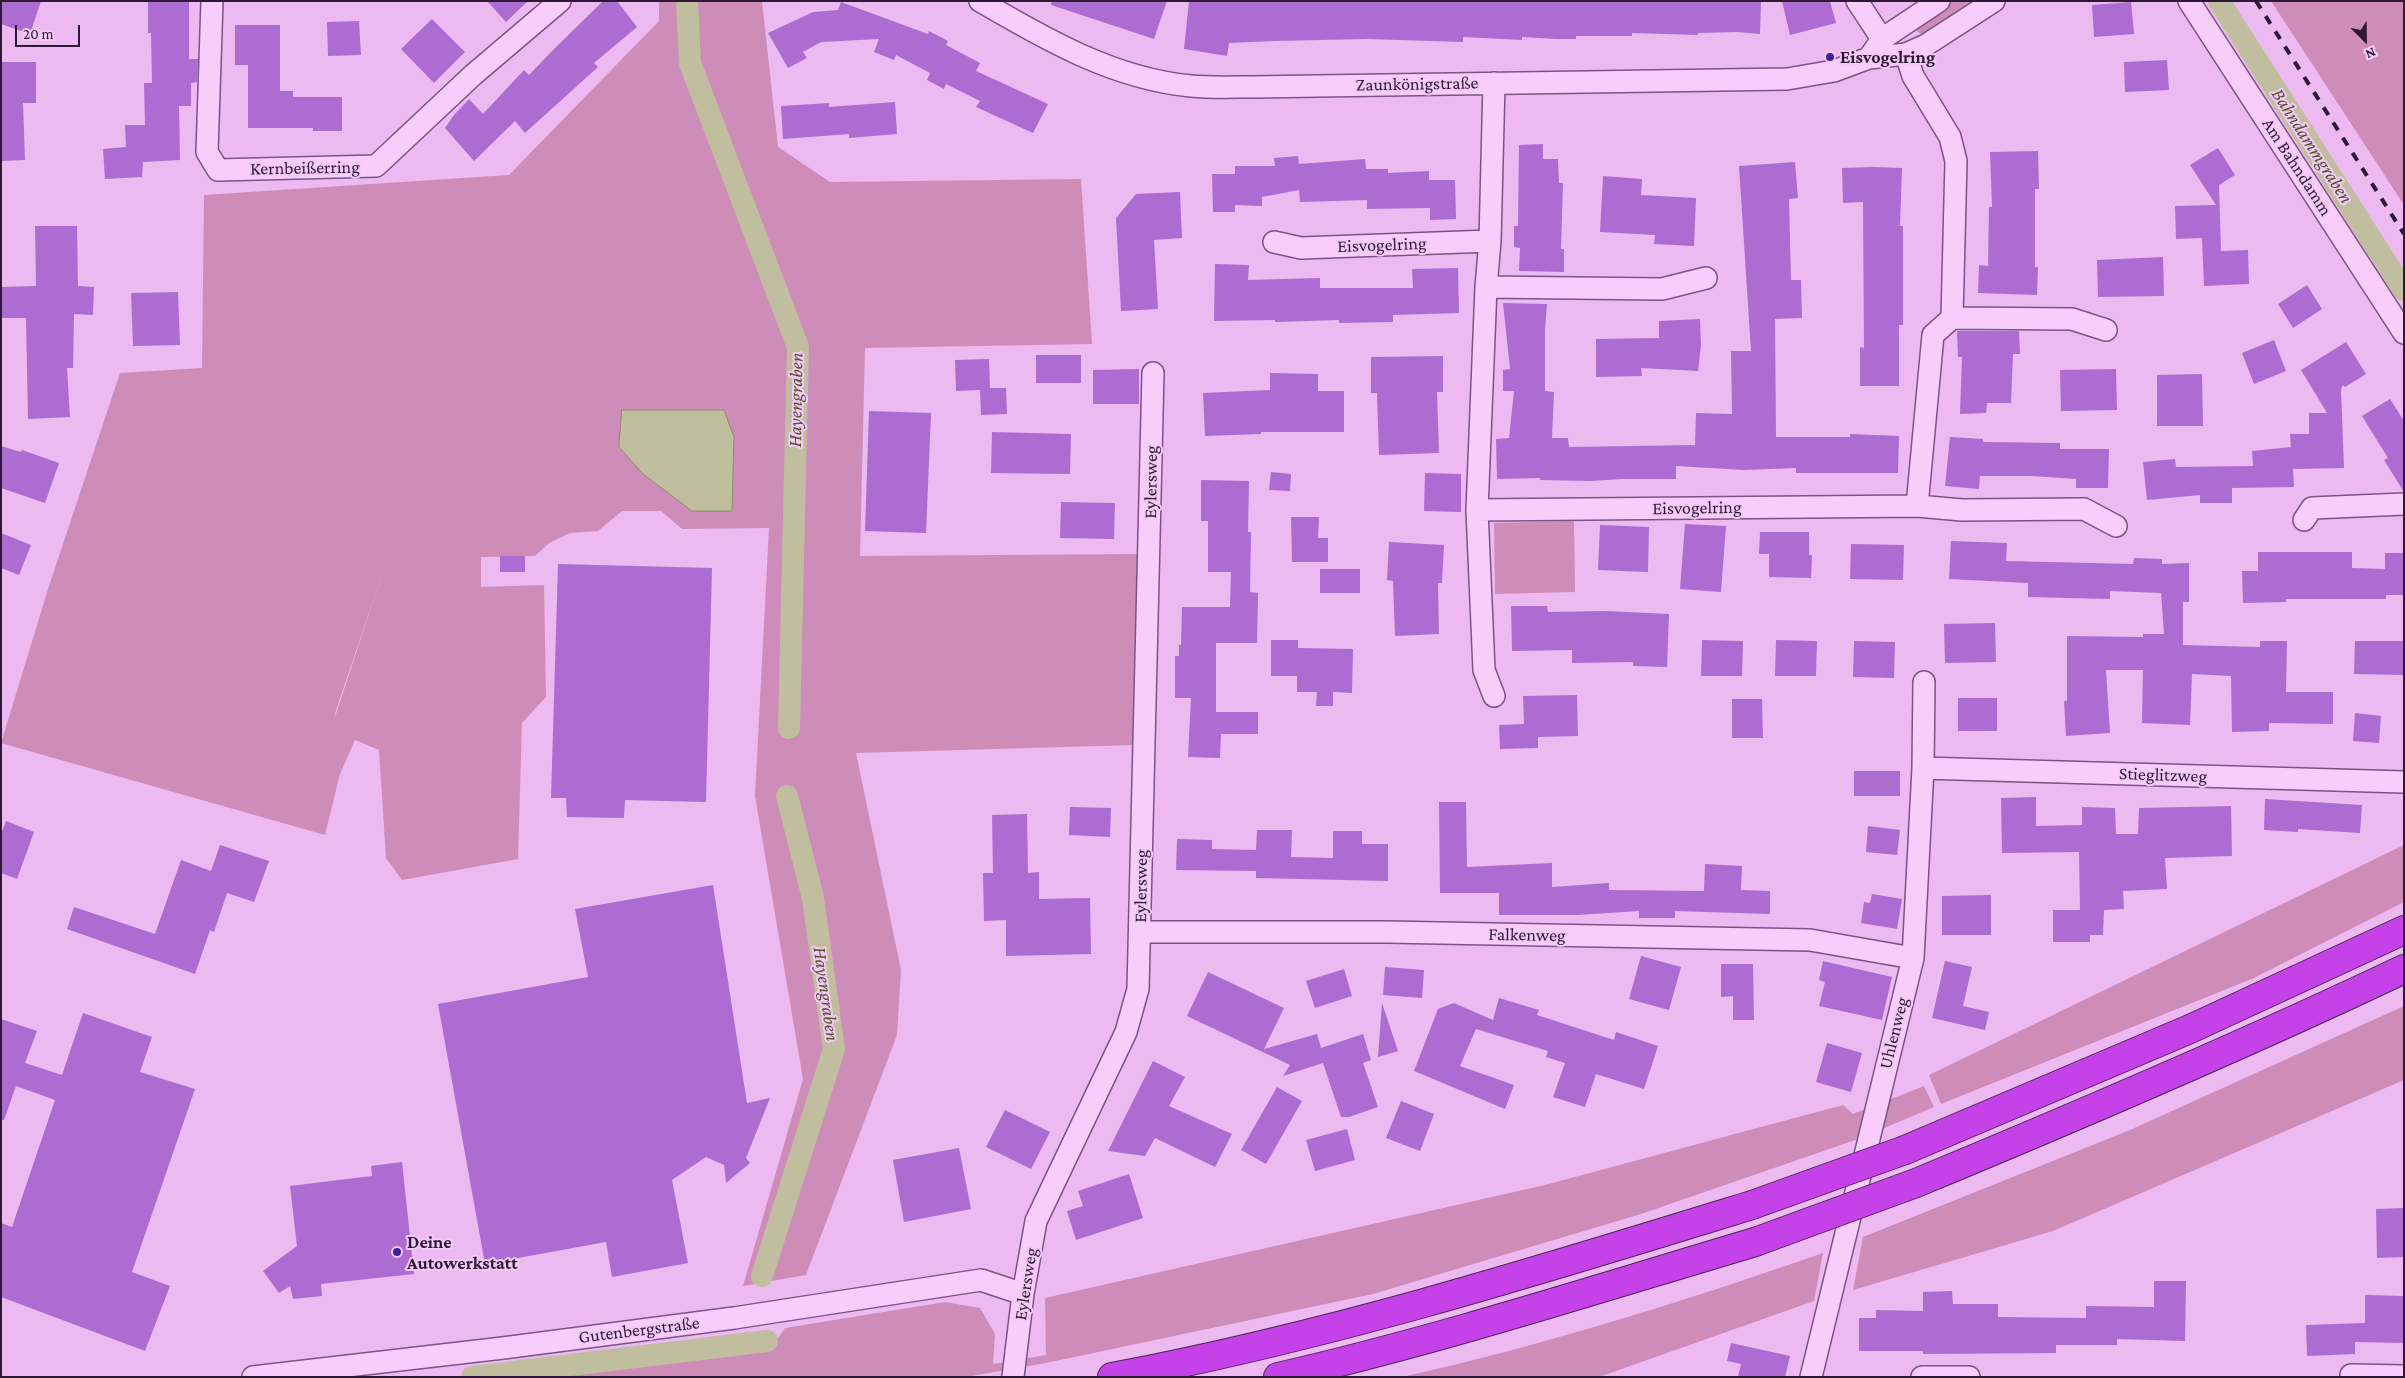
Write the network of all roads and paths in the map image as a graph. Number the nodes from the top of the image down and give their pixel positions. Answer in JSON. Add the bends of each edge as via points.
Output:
{"nodes":[{"id":1,"x":212,"y":1,"type":"edge"},
{"id":2,"x":560,"y":1,"type":"edge"},
{"id":3,"x":1857,"y":1,"type":"edge"},
{"id":4,"x":1939,"y":1,"type":"edge"},
{"id":5,"x":1994,"y":1,"type":"edge"},
{"id":6,"x":2189,"y":1,"type":"edge"},
{"id":7,"x":986,"y":3,"type":"edge"},
{"id":8,"x":1882,"y":39,"type":"junction"},
{"id":9,"x":1906,"y":54,"type":"junction"},
{"id":10,"x":1869,"y":58,"type":"junction"},
{"id":11,"x":1494,"y":83,"type":"junction"},
{"id":12,"x":1490,"y":241,"type":"junction"},
{"id":13,"x":1274,"y":242,"type":"dead end"},
{"id":14,"x":1706,"y":278,"type":"dead end"},
{"id":15,"x":1486,"y":287,"type":"junction"},
{"id":16,"x":1952,"y":318,"type":"junction"},
{"id":17,"x":2106,"y":330,"type":"dead end"},
{"id":18,"x":2404,"y":333,"type":"edge"},
{"id":19,"x":1153,"y":373,"type":"dead end"},
{"id":20,"x":2404,"y":504,"type":"edge"},
{"id":21,"x":1917,"y":506,"type":"junction"},
{"id":22,"x":1477,"y":510,"type":"junction"},
{"id":23,"x":2304,"y":520,"type":"dead end"},
{"id":24,"x":2116,"y":526,"type":"dead end"},
{"id":25,"x":1924,"y":682,"type":"dead end"},
{"id":26,"x":1494,"y":696,"type":"dead end"},
{"id":27,"x":1923,"y":768,"type":"junction"},
{"id":28,"x":2404,"y":782,"type":"edge"},
{"id":29,"x":2404,"y":930,"type":"edge"},
{"id":30,"x":1140,"y":932,"type":"junction"},
{"id":31,"x":1912,"y":958,"type":"junction"},
{"id":32,"x":2404,"y":969,"type":"edge"},
{"id":33,"x":1022,"y":1294,"type":"junction"},
{"id":34,"x":2351,"y":1375,"type":"dead end"},
{"id":35,"x":2404,"y":1376,"type":"edge"},
{"id":36,"x":253,"y":1377,"type":"edge"},
{"id":37,"x":1013,"y":1377,"type":"edge"},
{"id":38,"x":1112,"y":1377,"type":"edge"},
{"id":39,"x":1278,"y":1377,"type":"edge"},
{"id":40,"x":1811,"y":1377,"type":"edge"},
{"id":41,"x":1922,"y":1377,"type":"edge"},
{"id":42,"x":1969,"y":1377,"type":"edge"}],
"edges":[{"from":1,"to":2,"type":"street","name":"Kernbeißerring","via":[[207,152],[218,170],[376,166],[473,75]]},
{"from":3,"to":8,"type":"street"},
{"from":4,"to":8,"type":"street"},
{"from":5,"to":9,"type":"street","name":"Zaunkönigstraße","via":[[1926,45]]},
{"from":6,"to":18,"type":"street","name":"Am Bahndamm"},
{"from":7,"to":11,"type":"street","name":"Zaunkönigstraße","via":[[1065,49],[1130,74],[1190,86]]},
{"from":8,"to":10,"type":"street"},
{"from":9,"to":10,"type":"street","name":"Zaunkönigstraße"},
{"from":9,"to":16,"type":"street","via":[[1913,76],[1950,137],[1956,161]]},
{"from":10,"to":11,"type":"street","name":"Zaunkönigstraße","via":[[1834,71],[1787,79]]},
{"from":11,"to":12,"type":"street"},
{"from":12,"to":13,"type":"street","name":"Eisvogelring","via":[[1301,248]]},
{"from":12,"to":15,"type":"street"},
{"from":14,"to":15,"type":"street","via":[[1662,289]]},
{"from":15,"to":22,"type":"street"},
{"from":16,"to":17,"type":"street","via":[[2072,319]]},
{"from":16,"to":21,"type":"street","via":[[1933,335]]},
{"from":19,"to":30,"type":"street","name":"Eylersweg"},
{"from":20,"to":23,"type":"street","via":[[2312,508]]},
{"from":21,"to":22,"type":"street","name":"Eisvogelring"},
{"from":21,"to":24,"type":"street","name":"Eisvogelring","via":[[1962,510],[2084,510]]},
{"from":22,"to":26,"type":"street","via":[[1484,670]]},
{"from":25,"to":27,"type":"street","name":"Uhlenweg"},
{"from":27,"to":28,"type":"street","name":"Stieglitzweg"},
{"from":27,"to":31,"type":"street","name":"Uhlenweg"},
{"from":29,"to":38,"type":"highway","bridge":true,"via":[[2181,1033],[1905,1150],[1752,1204],[1414,1307]]},
{"from":30,"to":31,"type":"street","name":"Falkenweg","via":[[1387,932],[1810,940]]},
{"from":30,"to":33,"type":"street","name":"Eylersweg","via":[[1138,989],[1126,1032],[1036,1221]]},
{"from":31,"to":40,"type":"street","name":"Uhlenweg"},
{"from":32,"to":39,"type":"highway","bridge":true,"via":[[2070,1119],[1916,1183],[1755,1242],[1442,1335]]},
{"from":33,"to":36,"type":"street","name":"Gutenbergstraße","via":[[981,1280],[734,1318]]},
{"from":33,"to":37,"type":"street","name":"Eylersweg"},
{"from":34,"to":35,"type":"street"},
{"from":41,"to":42,"type":"street"}]}
